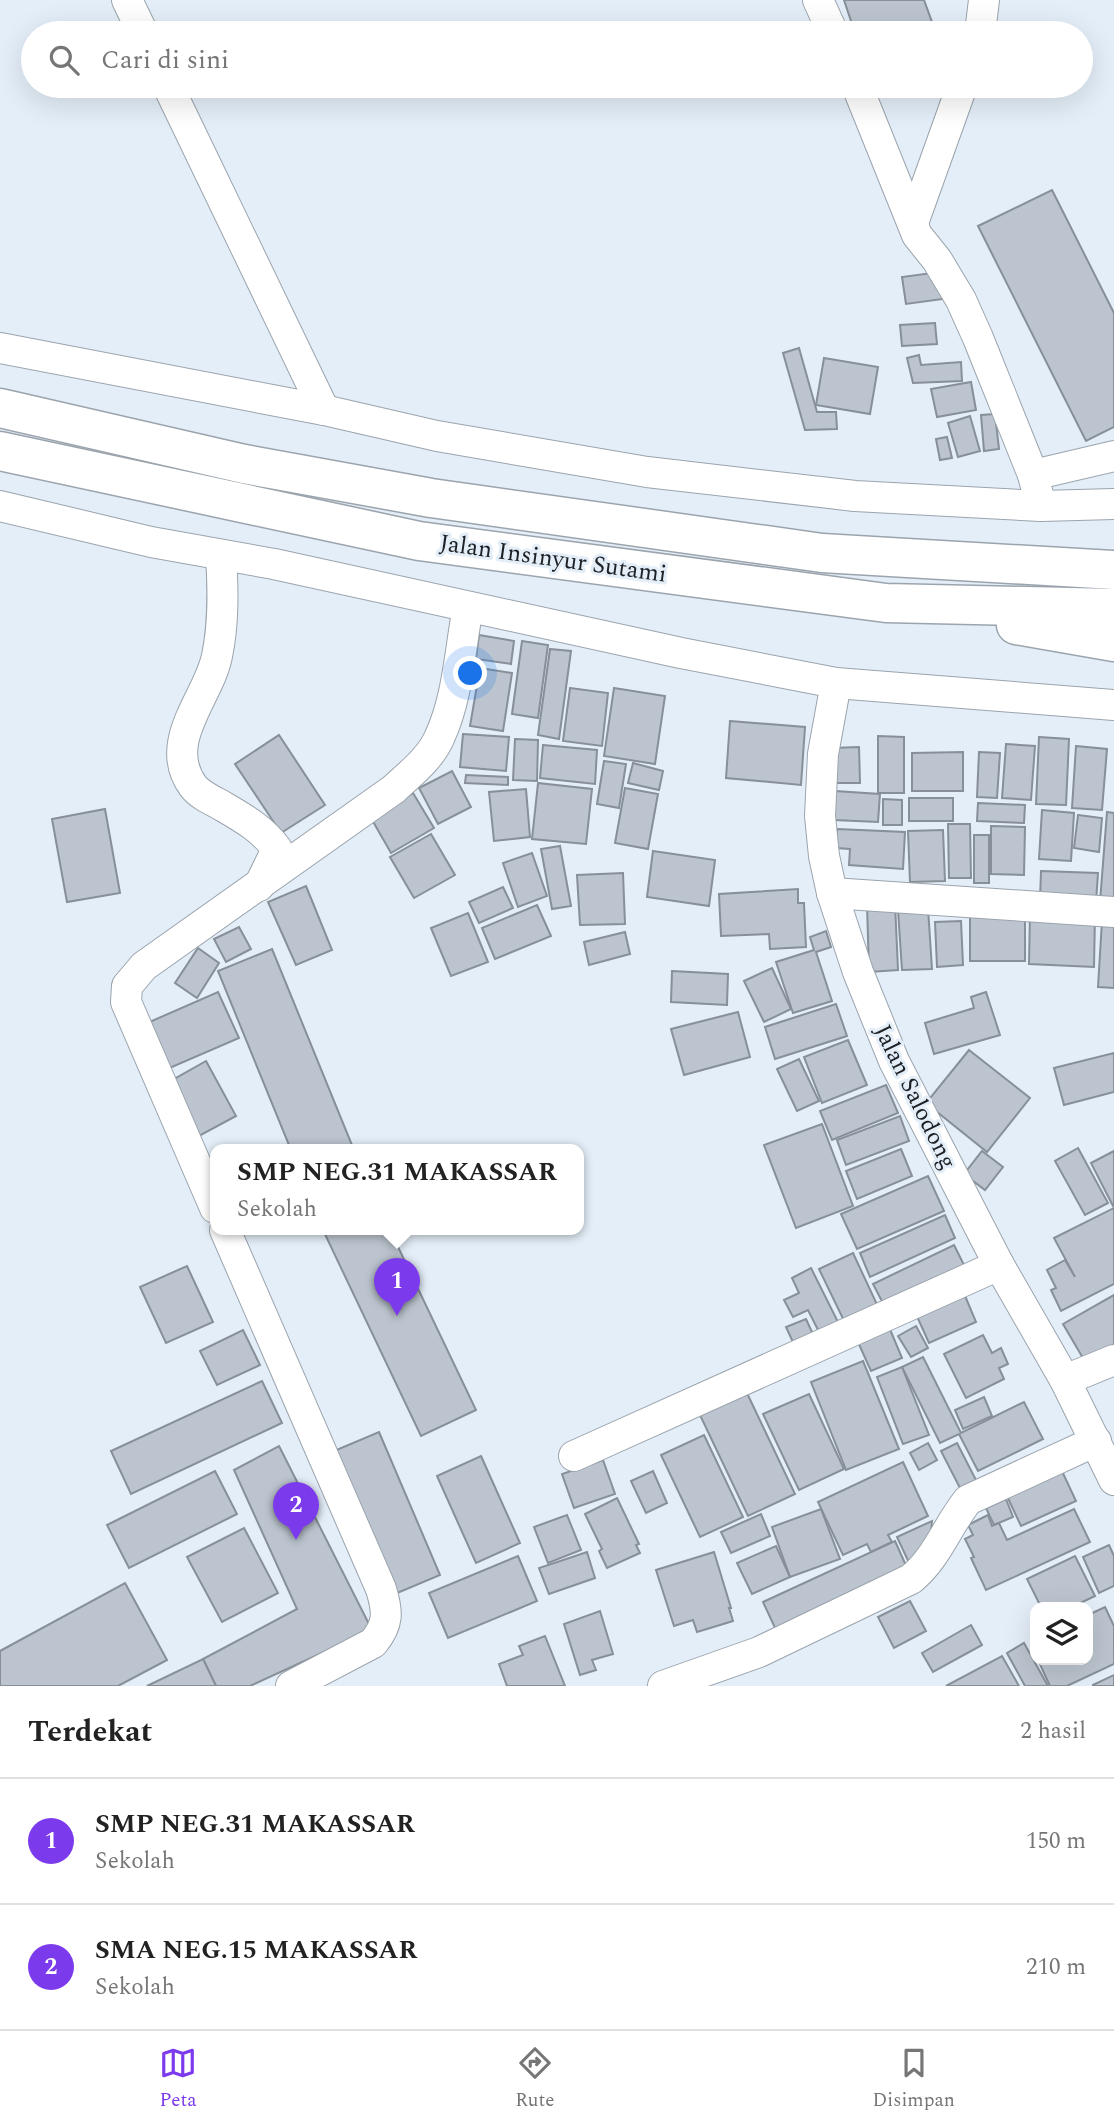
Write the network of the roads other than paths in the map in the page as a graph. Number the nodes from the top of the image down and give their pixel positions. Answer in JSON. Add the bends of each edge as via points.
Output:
{"nodes":[{"id":1,"x":127,"y":0,"type":"edge"},
{"id":2,"x":818,"y":0,"type":"edge"},
{"id":3,"x":984,"y":0,"type":"edge"},
{"id":4,"x":137,"y":21,"type":"edge"},
{"id":5,"x":828,"y":21,"type":"edge"},
{"id":6,"x":981,"y":21,"type":"edge"},
{"id":7,"x":175,"y":98,"type":"edge"},
{"id":8,"x":862,"y":98,"type":"edge"},
{"id":9,"x":958,"y":98,"type":"edge"},
{"id":10,"x":913,"y":223,"type":"junction"},
{"id":11,"x":0,"y":348,"type":"edge"},
{"id":12,"x":0,"y":408,"type":"edge"},
{"id":13,"x":324,"y":410,"type":"junction"},
{"id":14,"x":0,"y":451,"type":"edge"},
{"id":15,"x":1114,"y":456,"type":"edge"},
{"id":16,"x":1033,"y":475,"type":"junction"},
{"id":17,"x":1114,"y":504,"type":"edge"},
{"id":18,"x":0,"y":506,"type":"edge"},
{"id":19,"x":1041,"y":506,"type":"junction"},
{"id":20,"x":221,"y":555,"type":"junction"},
{"id":21,"x":1114,"y":570,"type":"edge"},
{"id":22,"x":886,"y":603,"type":"junction"},
{"id":23,"x":468,"y":607,"type":"junction"},
{"id":24,"x":1114,"y":608,"type":"edge"},
{"id":25,"x":1114,"y":642,"type":"edge"},
{"id":26,"x":836,"y":683,"type":"junction"},
{"id":27,"x":1114,"y":705,"type":"edge"},
{"id":28,"x":259,"y":886,"type":"junction"},
{"id":29,"x":832,"y":893,"type":"junction"},
{"id":30,"x":1114,"y":912,"type":"edge"},
{"id":31,"x":210,"y":1196,"type":"edge"},
{"id":32,"x":227,"y":1235,"type":"edge"},
{"id":33,"x":999,"y":1265,"type":"junction"},
{"id":34,"x":1114,"y":1360,"type":"edge"},
{"id":35,"x":1065,"y":1380,"type":"junction"},
{"id":36,"x":1096,"y":1441,"type":"junction"},
{"id":37,"x":575,"y":1456,"type":"dead end"},
{"id":38,"x":1114,"y":1480,"type":"edge"},
{"id":39,"x":291,"y":1686,"type":"edge"},
{"id":40,"x":663,"y":1686,"type":"edge"}],
"edges":[{"from":1,"to":4,"type":"street"},
{"from":2,"to":5,"type":"street"},
{"from":3,"to":6,"type":"street"},
{"from":7,"to":13,"type":"street"},
{"from":8,"to":10,"type":"street"},
{"from":9,"to":10,"type":"street"},
{"from":10,"to":16,"type":"street","via":[[961,300]]},
{"from":11,"to":13,"type":"street"},
{"from":12,"to":21,"type":"highway","name":"Jalan Insinyur Sutami","via":[[244,464],[431,498],[822,553]]},
{"from":13,"to":19,"type":"street","via":[[437,436],[647,472],[855,496]]},
{"from":14,"to":22,"type":"highway","name":"Jalan Insinyur Sutami","via":[[419,541]]},
{"from":15,"to":16,"type":"street"},
{"from":16,"to":19,"type":"street"},
{"from":17,"to":19,"type":"street"},
{"from":18,"to":20,"type":"street"},
{"from":20,"to":23,"type":"street"},
{"from":20,"to":28,"type":"street","via":[[221,633],[216,660],[188,724],[183,754],[187,775],[201,794],[257,827],[277,849]]},
{"from":22,"to":24,"type":"highway","name":"Jalan Insinyur Sutami"},
{"from":22,"to":25,"type":"highway"},
{"from":23,"to":26,"type":"street"},
{"from":23,"to":28,"type":"street","via":[[450,705],[440,737],[423,762],[394,789]]},
{"from":26,"to":27,"type":"street"},
{"from":26,"to":29,"type":"street","name":"Jalan Salodong","via":[[823,754],[820,816]]},
{"from":28,"to":31,"type":"street","via":[[144,966],[127,986],[126,1002]]},
{"from":29,"to":30,"type":"street"},
{"from":29,"to":33,"type":"street","name":"Jalan Salodong","via":[[894,1061]]},
{"from":32,"to":39,"type":"street","via":[[387,1610],[382,1633],[373,1643]]},
{"from":33,"to":35,"type":"street","name":"Jalan Salodong"},
{"from":33,"to":37,"type":"street"},
{"from":34,"to":35,"type":"street"},
{"from":35,"to":36,"type":"street","name":"Jalan Salodong"},
{"from":36,"to":38,"type":"street","name":"Jalan Salodong"},
{"from":36,"to":40,"type":"street","via":[[968,1500],[924,1568],[911,1579],[759,1652]]}]}
